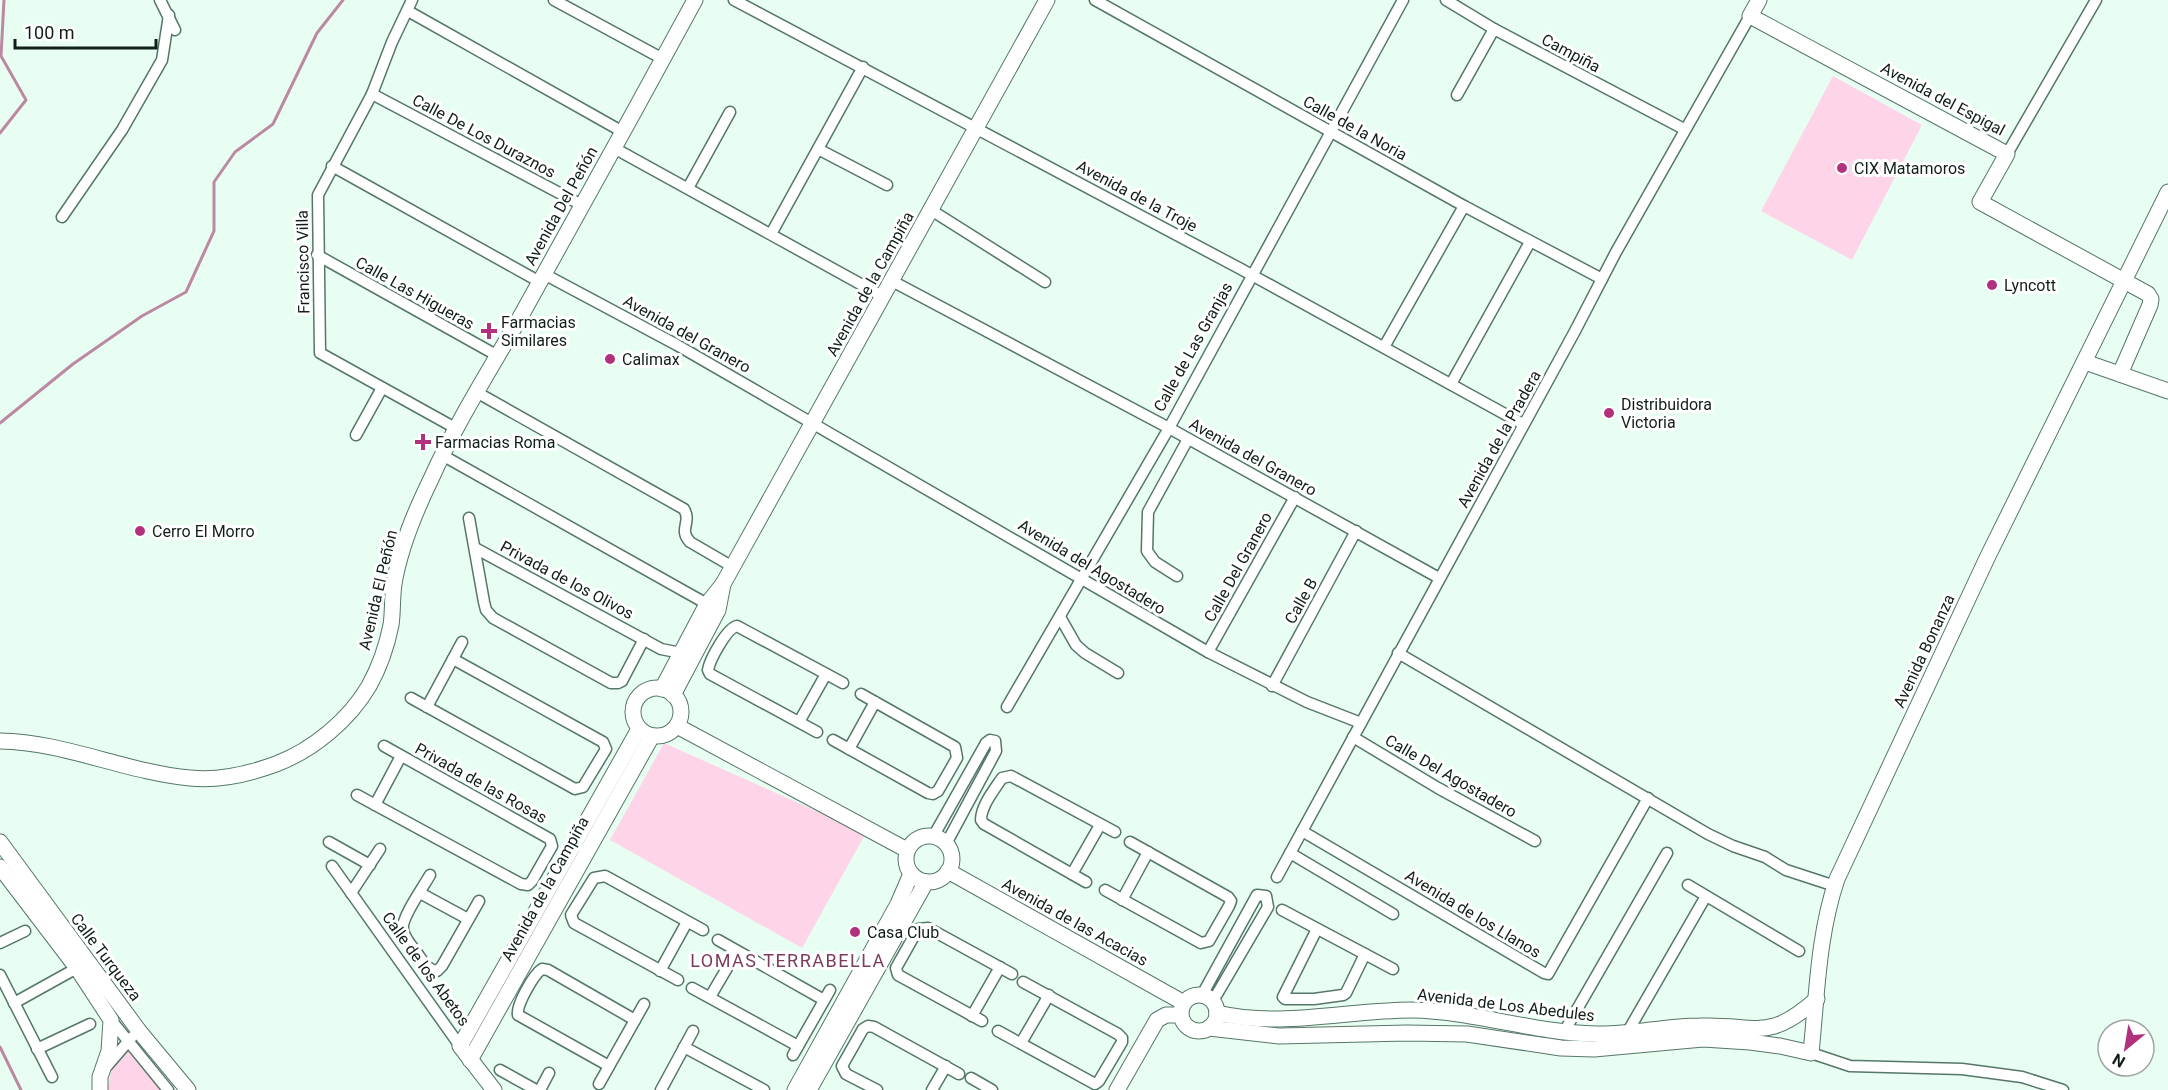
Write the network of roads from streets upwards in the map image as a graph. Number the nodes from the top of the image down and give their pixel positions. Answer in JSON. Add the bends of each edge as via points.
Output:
{"nodes":[{"id":1,"x":160,"y":0,"type":"edge"},
{"id":2,"x":554,"y":0,"type":"edge"},
{"id":3,"x":694,"y":0,"type":"edge"},
{"id":4,"x":734,"y":0,"type":"edge"},
{"id":5,"x":1047,"y":0,"type":"edge"},
{"id":6,"x":1095,"y":0,"type":"edge"},
{"id":7,"x":1403,"y":0,"type":"edge"},
{"id":8,"x":1446,"y":0,"type":"edge"},
{"id":9,"x":1759,"y":0,"type":"edge"},
{"id":10,"x":2096,"y":0,"type":"edge"},
{"id":11,"x":410,"y":5,"type":"edge"},
{"id":12,"x":169,"y":15,"type":"junction"},
{"id":13,"x":1750,"y":16,"type":"junction"},
{"id":14,"x":1494,"y":29,"type":"junction"},
{"id":15,"x":175,"y":30,"type":"dead end"},
{"id":16,"x":663,"y":59,"type":"junction"},
{"id":17,"x":863,"y":67,"type":"junction"},
{"id":18,"x":372,"y":94,"type":"junction"},
{"id":19,"x":1457,"y":95,"type":"dead end"},
{"id":20,"x":730,"y":112,"type":"dead end"},
{"id":21,"x":975,"y":128,"type":"junction"},
{"id":22,"x":1684,"y":129,"type":"junction"},
{"id":23,"x":623,"y":132,"type":"junction"},
{"id":24,"x":1332,"y":132,"type":"junction"},
{"id":25,"x":614,"y":148,"type":"junction"},
{"id":26,"x":818,"y":149,"type":"junction"},
{"id":27,"x":2007,"y":154,"type":"junction"},
{"id":28,"x":332,"y":166,"type":"junction"},
{"id":29,"x":887,"y":185,"type":"dead end"},
{"id":30,"x":688,"y":188,"type":"junction"},
{"id":31,"x":2168,"y":192,"type":"edge"},
{"id":32,"x":582,"y":205,"type":"junction"},
{"id":33,"x":1464,"y":206,"type":"junction"},
{"id":34,"x":931,"y":210,"type":"junction"},
{"id":35,"x":62,"y":217,"type":"dead end"},
{"id":36,"x":771,"y":234,"type":"junction"},
{"id":37,"x":1530,"y":242,"type":"junction"},
{"id":38,"x":317,"y":255,"type":"junction"},
{"id":39,"x":1252,"y":275,"type":"junction"},
{"id":40,"x":542,"y":278,"type":"junction"},
{"id":41,"x":1602,"y":279,"type":"junction"},
{"id":42,"x":892,"y":281,"type":"junction"},
{"id":43,"x":2123,"y":281,"type":"junction"},
{"id":44,"x":1045,"y":282,"type":"dead end"},
{"id":45,"x":884,"y":297,"type":"junction"},
{"id":46,"x":1384,"y":347,"type":"junction"},
{"id":47,"x":498,"y":356,"type":"junction"},
{"id":48,"x":2085,"y":362,"type":"junction"},
{"id":49,"x":2120,"y":374,"type":"junction"},
{"id":50,"x":1452,"y":384,"type":"junction"},
{"id":51,"x":382,"y":388,"type":"junction"},
{"id":52,"x":2168,"y":391,"type":"edge"},
{"id":53,"x":478,"y":393,"type":"junction"},
{"id":54,"x":814,"y":423,"type":"junction"},
{"id":55,"x":1523,"y":424,"type":"junction"},
{"id":56,"x":1169,"y":428,"type":"junction"},
{"id":57,"x":457,"y":429,"type":"junction"},
{"id":58,"x":356,"y":435,"type":"dead end"},
{"id":59,"x":1188,"y":439,"type":"junction"},
{"id":60,"x":442,"y":455,"type":"junction"},
{"id":61,"x":1294,"y":497,"type":"junction"},
{"id":62,"x":468,"y":518,"type":"dead end"},
{"id":63,"x":1356,"y":531,"type":"junction"},
{"id":64,"x":475,"y":548,"type":"junction"},
{"id":65,"x":733,"y":567,"type":"junction"},
{"id":66,"x":1177,"y":576,"type":"dead end"},
{"id":67,"x":1083,"y":578,"type":"junction"},
{"id":68,"x":1439,"y":578,"type":"junction"},
{"id":69,"x":723,"y":584,"type":"junction"},
{"id":70,"x":707,"y":604,"type":"junction"},
{"id":71,"x":1060,"y":617,"type":"junction"},
{"id":72,"x":704,"y":622,"type":"junction"},
{"id":73,"x":644,"y":639,"type":"junction"},
{"id":74,"x":462,"y":642,"type":"dead end"},
{"id":75,"x":699,"y":652,"type":"junction"},
{"id":76,"x":1208,"y":652,"type":"junction"},
{"id":77,"x":1398,"y":653,"type":"junction"},
{"id":78,"x":453,"y":659,"type":"junction"},
{"id":79,"x":1118,"y":673,"type":"dead end"},
{"id":80,"x":826,"y":674,"type":"junction"},
{"id":81,"x":843,"y":683,"type":"dead end"},
{"id":82,"x":1272,"y":686,"type":"junction"},
{"id":83,"x":668,"y":692,"type":"junction"},
{"id":84,"x":861,"y":694,"type":"dead end"},
{"id":85,"x":411,"y":698,"type":"dead end"},
{"id":86,"x":875,"y":702,"type":"junction"},
{"id":87,"x":427,"y":707,"type":"junction"},
{"id":88,"x":1007,"y":707,"type":"dead end"},
{"id":89,"x":799,"y":722,"type":"junction"},
{"id":90,"x":1361,"y":723,"type":"junction"},
{"id":91,"x":677,"y":726,"type":"junction"},
{"id":92,"x":646,"y":732,"type":"junction"},
{"id":93,"x":816,"y":732,"type":"dead end"},
{"id":94,"x":1353,"y":737,"type":"junction"},
{"id":95,"x":833,"y":740,"type":"dead end"},
{"id":96,"x":0,"y":741,"type":"edge"},
{"id":97,"x":384,"y":746,"type":"dead end"},
{"id":98,"x":849,"y":749,"type":"junction"},
{"id":99,"x":402,"y":756,"type":"junction"},
{"id":100,"x":595,"y":769,"type":"junction"},
{"id":101,"x":950,"y":771,"type":"junction"},
{"id":102,"x":612,"y":778,"type":"junction"},
{"id":103,"x":964,"y":780,"type":"junction"},
{"id":104,"x":976,"y":786,"type":"junction"},
{"id":105,"x":992,"y":794,"type":"junction"},
{"id":106,"x":357,"y":795,"type":"dead end"},
{"id":107,"x":1648,"y":798,"type":"junction"},
{"id":108,"x":375,"y":805,"type":"junction"},
{"id":109,"x":1100,"y":825,"type":"junction"},
{"id":110,"x":1302,"y":831,"type":"junction"},
{"id":111,"x":1114,"y":832,"type":"dead end"},
{"id":112,"x":589,"y":833,"type":"junction"},
{"id":113,"x":939,"y":840,"type":"junction"},
{"id":114,"x":1535,"y":841,"type":"dead end"},
{"id":115,"x":0,"y":842,"type":"edge"},
{"id":116,"x":329,"y":842,"type":"dead end"},
{"id":117,"x":1130,"y":842,"type":"dead end"},
{"id":118,"x":380,"y":849,"type":"dead end"},
{"id":119,"x":907,"y":850,"type":"junction"},
{"id":120,"x":1148,"y":852,"type":"junction"},
{"id":121,"x":1667,"y":853,"type":"dead end"},
{"id":122,"x":1290,"y":854,"type":"junction"},
{"id":123,"x":370,"y":865,"type":"junction"},
{"id":124,"x":332,"y":866,"type":"dead end"},
{"id":125,"x":541,"y":866,"type":"junction"},
{"id":126,"x":0,"y":867,"type":"edge"},
{"id":127,"x":948,"y":871,"type":"junction"},
{"id":128,"x":911,"y":874,"type":"junction"},
{"id":129,"x":1072,"y":874,"type":"junction"},
{"id":130,"x":430,"y":875,"type":"dead end"},
{"id":131,"x":1277,"y":877,"type":"dead end"},
{"id":132,"x":564,"y":882,"type":"junction"},
{"id":133,"x":926,"y":882,"type":"junction"},
{"id":134,"x":1086,"y":882,"type":"dead end"},
{"id":135,"x":1688,"y":885,"type":"dead end"},
{"id":136,"x":1835,"y":886,"type":"junction"},
{"id":137,"x":1105,"y":890,"type":"dead end"},
{"id":138,"x":420,"y":892,"type":"junction"},
{"id":139,"x":351,"y":893,"type":"junction"},
{"id":140,"x":1706,"y":896,"type":"junction"},
{"id":141,"x":582,"y":897,"type":"junction"},
{"id":142,"x":1122,"y":900,"type":"junction"},
{"id":143,"x":479,"y":901,"type":"dead end"},
{"id":144,"x":1282,"y":910,"type":"dead end"},
{"id":145,"x":1393,"y":914,"type":"dead end"},
{"id":146,"x":468,"y":919,"type":"junction"},
{"id":147,"x":687,"y":922,"type":"junction"},
{"id":148,"x":1220,"y":923,"type":"junction"},
{"id":149,"x":1317,"y":929,"type":"junction"},
{"id":150,"x":703,"y":930,"type":"dead end"},
{"id":151,"x":25,"y":931,"type":"dead end"},
{"id":152,"x":1237,"y":931,"type":"junction"},
{"id":153,"x":718,"y":940,"type":"dead end"},
{"id":154,"x":892,"y":940,"type":"junction"},
{"id":155,"x":0,"y":943,"type":"edge"},
{"id":156,"x":907,"y":948,"type":"junction"},
{"id":157,"x":416,"y":951,"type":"junction"},
{"id":158,"x":737,"y":951,"type":"junction"},
{"id":159,"x":1800,"y":951,"type":"dead end"},
{"id":160,"x":1365,"y":954,"type":"junction"},
{"id":161,"x":398,"y":961,"type":"junction"},
{"id":162,"x":1000,"y":967,"type":"junction"},
{"id":163,"x":77,"y":968,"type":"junction"},
{"id":164,"x":1393,"y":969,"type":"dead end"},
{"id":165,"x":660,"y":971,"type":"junction"},
{"id":166,"x":1012,"y":974,"type":"dead end"},
{"id":167,"x":0,"y":975,"type":"edge"},
{"id":168,"x":678,"y":980,"type":"dead end"},
{"id":169,"x":1023,"y":981,"type":"dead end"},
{"id":170,"x":520,"y":986,"type":"junction"},
{"id":171,"x":692,"y":988,"type":"dead end"},
{"id":172,"x":1049,"y":995,"type":"junction"},
{"id":173,"x":710,"y":998,"type":"junction"},
{"id":174,"x":1314,"y":999,"type":"junction"},
{"id":175,"x":1817,"y":999,"type":"junction"},
{"id":176,"x":14,"y":1003,"type":"junction"},
{"id":177,"x":1211,"y":1003,"type":"junction"},
{"id":178,"x":644,"y":1004,"type":"dead end"},
{"id":179,"x":1183,"y":1009,"type":"junction"},
{"id":180,"x":1414,"y":1011,"type":"junction"},
{"id":181,"x":1315,"y":1016,"type":"junction"},
{"id":182,"x":111,"y":1020,"type":"junction"},
{"id":183,"x":635,"y":1020,"type":"junction"},
{"id":184,"x":812,"y":1022,"type":"junction"},
{"id":185,"x":90,"y":1024,"type":"dead end"},
{"id":186,"x":1209,"y":1028,"type":"junction"},
{"id":187,"x":139,"y":1031,"type":"junction"},
{"id":188,"x":693,"y":1031,"type":"dead end"},
{"id":189,"x":998,"y":1031,"type":"dead end"},
{"id":190,"x":1564,"y":1032,"type":"junction"},
{"id":191,"x":1413,"y":1033,"type":"junction"},
{"id":192,"x":1627,"y":1033,"type":"junction"},
{"id":193,"x":833,"y":1034,"type":"junction"},
{"id":194,"x":1670,"y":1034,"type":"junction"},
{"id":195,"x":127,"y":1041,"type":"junction"},
{"id":196,"x":1021,"y":1043,"type":"junction"},
{"id":197,"x":460,"y":1046,"type":"junction"},
{"id":198,"x":853,"y":1046,"type":"junction"},
{"id":199,"x":684,"y":1047,"type":"junction"},
{"id":200,"x":37,"y":1049,"type":"junction"},
{"id":201,"x":1811,"y":1053,"type":"junction"},
{"id":202,"x":470,"y":1060,"type":"junction"},
{"id":203,"x":1110,"y":1064,"type":"junction"},
{"id":204,"x":609,"y":1066,"type":"junction"},
{"id":205,"x":946,"y":1066,"type":"junction"},
{"id":206,"x":500,"y":1070,"type":"dead end"},
{"id":207,"x":549,"y":1073,"type":"dead end"},
{"id":208,"x":959,"y":1074,"type":"dead end"},
{"id":209,"x":1126,"y":1074,"type":"junction"},
{"id":210,"x":52,"y":1077,"type":"dead end"},
{"id":211,"x":2022,"y":1077,"type":"junction"},
{"id":212,"x":970,"y":1078,"type":"dead end"},
{"id":213,"x":100,"y":1084,"type":"edge"},
{"id":214,"x":599,"y":1084,"type":"dead end"},
{"id":215,"x":89,"y":1090,"type":"edge"},
{"id":216,"x":168,"y":1090,"type":"edge"},
{"id":217,"x":188,"y":1090,"type":"edge"},
{"id":218,"x":494,"y":1090,"type":"edge"},
{"id":219,"x":538,"y":1090,"type":"edge"},
{"id":220,"x":661,"y":1090,"type":"edge"},
{"id":221,"x":764,"y":1090,"type":"edge"},
{"id":222,"x":795,"y":1090,"type":"edge"},
{"id":223,"x":809,"y":1090,"type":"edge"},
{"id":224,"x":877,"y":1090,"type":"edge"},
{"id":225,"x":932,"y":1090,"type":"edge"},
{"id":226,"x":992,"y":1090,"type":"edge"},
{"id":227,"x":1117,"y":1090,"type":"edge"},
{"id":228,"x":2018,"y":1090,"type":"edge"},
{"id":229,"x":2063,"y":1090,"type":"edge"}],
"edges":[{"from":1,"to":12,"type":"street"},
{"from":2,"to":16,"type":"street"},
{"from":3,"to":16,"type":"street","name":"Avenida Del Peñón"},
{"from":4,"to":17,"type":"street","name":"Avenida de la Troje"},
{"from":5,"to":21,"type":"street","name":"Avenida de la Campiña"},
{"from":6,"to":24,"type":"street","name":"Calle de la Noria"},
{"from":7,"to":24,"type":"street","name":"Calle de Las Granjas"},
{"from":8,"to":14,"type":"street","name":"Campiña"},
{"from":9,"to":13,"type":"street"},
{"from":10,"to":27,"type":"street"},
{"from":11,"to":18,"type":"street","name":"Francisco Villa"},
{"from":11,"to":23,"type":"street"},
{"from":12,"to":15,"type":"street"},
{"from":12,"to":35,"type":"street","via":[[162,60],[122,130]]},
{"from":13,"to":22,"type":"street","name":"Avenida de la Pradera"},
{"from":13,"to":27,"type":"street","name":"Avenida del Espigal"},
{"from":14,"to":19,"type":"street"},
{"from":14,"to":22,"type":"street","name":"Campiña"},
{"from":16,"to":23,"type":"street","name":"Avenida Del Peñón"},
{"from":17,"to":21,"type":"street","name":"Avenida de la Troje"},
{"from":17,"to":26,"type":"street"},
{"from":18,"to":28,"type":"street","name":"Francisco Villa"},
{"from":18,"to":32,"type":"street","name":"Calle De Los Duraznos"},
{"from":20,"to":30,"type":"street"},
{"from":21,"to":34,"type":"street","name":"Avenida de la Campiña"},
{"from":21,"to":39,"type":"street","name":"Avenida de la Troje"},
{"from":22,"to":41,"type":"street","name":"Avenida de la Pradera"},
{"from":23,"to":25,"type":"street","name":"Avenida Del Peñón"},
{"from":24,"to":33,"type":"street","name":"Calle de la Noria"},
{"from":24,"to":39,"type":"street","name":"Calle de Las Granjas"},
{"from":25,"to":30,"type":"street"},
{"from":25,"to":32,"type":"street","name":"Avenida Del Peñón"},
{"from":26,"to":29,"type":"street"},
{"from":26,"to":36,"type":"street"},
{"from":27,"to":43,"type":"street","name":"Avenida del Espigal","via":[[1980,202]]},
{"from":28,"to":38,"type":"street","name":"Francisco Villa","via":[[318,195]]},
{"from":28,"to":40,"type":"street","name":"Avenida del Granero"},
{"from":30,"to":36,"type":"street"},
{"from":31,"to":43,"type":"street","name":"Avenida Bonanza"},
{"from":32,"to":40,"type":"street","name":"Avenida Del Peñón"},
{"from":33,"to":37,"type":"street","name":"Calle de la Noria"},
{"from":33,"to":46,"type":"street"},
{"from":34,"to":42,"type":"street","name":"Avenida de la Campiña"},
{"from":34,"to":44,"type":"street"},
{"from":36,"to":45,"type":"street"},
{"from":37,"to":41,"type":"street","name":"Calle de la Noria"},
{"from":37,"to":50,"type":"street"},
{"from":38,"to":47,"type":"street","name":"Calle Las Higueras"},
{"from":38,"to":51,"type":"street","name":"Francisco Villa","via":[[320,353]]},
{"from":39,"to":46,"type":"street","name":"Avenida de la Troje"},
{"from":39,"to":56,"type":"street","name":"Calle de Las Granjas"},
{"from":40,"to":47,"type":"street","name":"Avenida Del Peñón"},
{"from":40,"to":54,"type":"street","name":"Avenida del Granero","via":[[678,345]]},
{"from":41,"to":55,"type":"street","name":"Avenida de la Pradera"},
{"from":42,"to":45,"type":"street","name":"Avenida de la Campiña"},
{"from":42,"to":56,"type":"street","name":"Avenida del Granero"},
{"from":43,"to":48,"type":"street","name":"Avenida Bonanza"},
{"from":43,"to":49,"type":"street","via":[[2144,290],[2151,299]]},
{"from":45,"to":54,"type":"street","name":"Avenida de la Campiña"},
{"from":46,"to":50,"type":"street","name":"Avenida de la Troje"},
{"from":47,"to":53,"type":"street","name":"Avenida Del Peñón"},
{"from":48,"to":49,"type":"street"},
{"from":48,"to":136,"type":"street","name":"Avenida Bonanza","via":[[1988,556]]},
{"from":49,"to":52,"type":"street"},
{"from":50,"to":55,"type":"street","name":"Avenida de la Troje"},
{"from":51,"to":57,"type":"street","name":"Francisco Villa"},
{"from":51,"to":58,"type":"street"},
{"from":53,"to":57,"type":"street","name":"Avenida Del Peñón"},
{"from":53,"to":65,"type":"street","via":[[684,509],[685,537]]},
{"from":54,"to":65,"type":"street","name":"Avenida de la Campiña"},
{"from":54,"to":67,"type":"street","name":"Avenida del Agostadero"},
{"from":55,"to":68,"type":"street","name":"Avenida de la Pradera"},
{"from":56,"to":59,"type":"street","name":"Avenida del Granero"},
{"from":56,"to":67,"type":"street","name":"Calle de Las Granjas"},
{"from":57,"to":60,"type":"street","name":"Avenida El Peñón"},
{"from":59,"to":61,"type":"street","name":"Avenida del Granero"},
{"from":59,"to":66,"type":"street","via":[[1148,512],[1147,551],[1155,562]]},
{"from":60,"to":70,"type":"street"},
{"from":60,"to":96,"type":"street","name":"Avenida El Peñón","via":[[402,552],[391,625],[369,686],[340,722],[308,748],[249,773],[188,778],[22,741]]},
{"from":61,"to":63,"type":"street","name":"Avenida del Granero"},
{"from":61,"to":76,"type":"street","name":"Calle Del Granero"},
{"from":62,"to":64,"type":"street","name":"Privada de los Olivos"},
{"from":63,"to":68,"type":"street","name":"Avenida del Granero"},
{"from":63,"to":82,"type":"street","name":"Calle B"},
{"from":64,"to":73,"type":"street","name":"Privada de los Olivos"},
{"from":64,"to":73,"type":"street","name":"Privada de los Olivos","via":[[486,610],[493,618],[611,683],[622,681]]},
{"from":65,"to":69,"type":"street","name":"Avenida de la Campiña"},
{"from":67,"to":71,"type":"street","name":"Calle de Las Granjas"},
{"from":67,"to":76,"type":"street","name":"Avenida del Agostadero"},
{"from":68,"to":77,"type":"street","name":"Avenida de la Pradera"},
{"from":69,"to":70,"type":"street","name":"Avenida de la Campiña"},
{"from":69,"to":72,"type":"street","name":"Avenida de la Campiña","via":[[722,599]]},
{"from":70,"to":72,"type":"street","name":"Avenida de la Campiña"},
{"from":71,"to":79,"type":"street","via":[[1076,645]]},
{"from":71,"to":88,"type":"street","name":"Calle de Las Granjas"},
{"from":72,"to":75,"type":"street","name":"Avenida de la Campiña"},
{"from":73,"to":75,"type":"street","name":"Privada de los Olivos","via":[[662,649]]},
{"from":74,"to":78,"type":"street"},
{"from":75,"to":80,"type":"street","via":[[737,626]]},
{"from":75,"to":83,"type":"street","name":"Avenida de la Campiña"},
{"from":75,"to":83,"type":"street","name":"Avenida de la Campiña"},
{"from":75,"to":89,"type":"street","via":[[710,674]]},
{"from":76,"to":82,"type":"street","name":"Avenida del Agostadero"},
{"from":77,"to":90,"type":"street","name":"Avenida de la Pradera"},
{"from":77,"to":107,"type":"street"},
{"from":78,"to":87,"type":"street"},
{"from":78,"to":100,"type":"street","via":[[603,742],[606,749]]},
{"from":80,"to":81,"type":"street"},
{"from":80,"to":89,"type":"street"},
{"from":82,"to":90,"type":"street","name":"Avenida del Agostadero"},
{"from":83,"to":91,"type":"street","via":[[681,710]]},
{"from":83,"to":92,"type":"street","via":[[650,689],[636,700],[634,718]]},
{"from":84,"to":86,"type":"street"},
{"from":85,"to":87,"type":"street"},
{"from":86,"to":98,"type":"street"},
{"from":86,"to":101,"type":"street","via":[[955,747],[957,758]]},
{"from":87,"to":100,"type":"street","via":[[575,789],[583,788]]},
{"from":89,"to":93,"type":"street"},
{"from":90,"to":94,"type":"street","name":"Avenida de la Pradera"},
{"from":91,"to":92,"type":"street","via":[[666,735]]},
{"from":91,"to":119,"type":"street"},
{"from":92,"to":102,"type":"street","name":"Avenida de la Campiña"},
{"from":92,"to":112,"type":"street","name":"Avenida de la Campiña"},
{"from":94,"to":110,"type":"street","name":"Avenida de la Pradera"},
{"from":94,"to":114,"type":"street","name":"Calle Del Agostadero"},
{"from":95,"to":98,"type":"street"},
{"from":97,"to":99,"type":"street","name":"Privada de las Rosas"},
{"from":98,"to":101,"type":"street","via":[[928,793],[938,791]]},
{"from":99,"to":108,"type":"street","name":"Privada de las Rosas"},
{"from":99,"to":125,"type":"street","name":"Privada de las Rosas","via":[[550,839],[552,846]]},
{"from":100,"to":102,"type":"street"},
{"from":101,"to":103,"type":"street"},
{"from":102,"to":112,"type":"street","name":"Avenida de la Campiña"},
{"from":103,"to":104,"type":"street","via":[[986,742],[992,740],[996,751]]},
{"from":103,"to":113,"type":"street"},
{"from":104,"to":105,"type":"street"},
{"from":104,"to":113,"type":"street"},
{"from":105,"to":109,"type":"street","via":[[1002,778],[1011,776]]},
{"from":105,"to":129,"type":"street","via":[[981,815],[984,824]]},
{"from":106,"to":108,"type":"street","name":"Privada de las Rosas"},
{"from":107,"to":110,"type":"street","name":"Avenida de los Llanos","via":[[1548,974]]},
{"from":107,"to":136,"type":"street","via":[[1732,846]]},
{"from":108,"to":125,"type":"street","name":"Privada de las Rosas","via":[[521,885],[528,885]]},
{"from":109,"to":111,"type":"street"},
{"from":109,"to":129,"type":"street"},
{"from":110,"to":122,"type":"street","name":"Avenida de la Pradera"},
{"from":112,"to":132,"type":"street","name":"Avenida de la Campiña"},
{"from":113,"to":119,"type":"street","via":[[918,839]]},
{"from":113,"to":127,"type":"street","via":[[952,857]]},
{"from":115,"to":187,"type":"street","name":"Calle Turqueza"},
{"from":116,"to":123,"type":"street"},
{"from":117,"to":120,"type":"street"},
{"from":118,"to":123,"type":"street"},
{"from":119,"to":128,"type":"street"},
{"from":120,"to":142,"type":"street"},
{"from":120,"to":148,"type":"street","via":[[1228,897],[1231,903]]},
{"from":121,"to":190,"type":"street"},
{"from":122,"to":131,"type":"street","name":"Avenida de la Pradera"},
{"from":122,"to":145,"type":"street"},
{"from":123,"to":139,"type":"street"},
{"from":124,"to":139,"type":"street","name":"Calle de los Abetos"},
{"from":125,"to":132,"type":"street"},
{"from":126,"to":163,"type":"street","name":"Calle Turqueza"},
{"from":127,"to":133,"type":"street","via":[[941,879]]},
{"from":127,"to":179,"type":"street","name":"Avenida de las Acacias"},
{"from":128,"to":133,"type":"street"},
{"from":128,"to":193,"type":"street"},
{"from":129,"to":134,"type":"street"},
{"from":130,"to":138,"type":"street"},
{"from":132,"to":141,"type":"street"},
{"from":132,"to":170,"type":"street","name":"Avenida de la Campiña"},
{"from":132,"to":197,"type":"street","name":"Avenida de la Campiña"},
{"from":133,"to":154,"type":"street"},
{"from":135,"to":140,"type":"street"},
{"from":136,"to":175,"type":"street","name":"Avenida Bonanza","via":[[1819,955]]},
{"from":137,"to":142,"type":"street"},
{"from":138,"to":146,"type":"street"},
{"from":138,"to":157,"type":"street","via":[[402,928]]},
{"from":139,"to":161,"type":"street","name":"Calle de los Abetos"},
{"from":140,"to":159,"type":"street"},
{"from":140,"to":192,"type":"street"},
{"from":141,"to":147,"type":"street","via":[[594,878],[604,876]]},
{"from":141,"to":165,"type":"street","via":[[571,915],[574,923]]},
{"from":142,"to":148,"type":"street","via":[[1201,943],[1209,941]]},
{"from":143,"to":146,"type":"street"},
{"from":144,"to":149,"type":"street"},
{"from":146,"to":157,"type":"street","via":[[437,971],[429,969]]},
{"from":147,"to":150,"type":"street"},
{"from":147,"to":165,"type":"street"},
{"from":148,"to":152,"type":"street"},
{"from":149,"to":160,"type":"street"},
{"from":149,"to":174,"type":"street","via":[[1283,997],[1288,1001]]},
{"from":151,"to":155,"type":"street"},
{"from":152,"to":177,"type":"street"},
{"from":152,"to":177,"type":"street","via":[[1257,896],[1266,896],[1268,907]]},
{"from":153,"to":158,"type":"street"},
{"from":154,"to":156,"type":"street"},
{"from":154,"to":193,"type":"street"},
{"from":156,"to":162,"type":"street","via":[[918,929],[928,928]]},
{"from":156,"to":162,"type":"street","via":[[896,968],[898,975],[977,1018]]},
{"from":157,"to":161,"type":"street"},
{"from":158,"to":173,"type":"street"},
{"from":158,"to":184,"type":"street","via":[[827,995]]},
{"from":160,"to":164,"type":"street"},
{"from":160,"to":174,"type":"street","via":[[1346,993]]},
{"from":161,"to":197,"type":"street","name":"Calle de los Abetos"},
{"from":162,"to":166,"type":"street"},
{"from":163,"to":176,"type":"street"},
{"from":163,"to":182,"type":"street","name":"Calle Turqueza"},
{"from":165,"to":168,"type":"street"},
{"from":167,"to":176,"type":"street"},
{"from":169,"to":172,"type":"street"},
{"from":170,"to":183,"type":"street","via":[[542,969],[548,970]]},
{"from":170,"to":202,"type":"street","name":"Avenida de la Campiña"},
{"from":170,"to":204,"type":"street","via":[[518,1015]]},
{"from":171,"to":173,"type":"street"},
{"from":172,"to":196,"type":"street"},
{"from":172,"to":203,"type":"street","via":[[1121,1036],[1122,1042]]},
{"from":173,"to":184,"type":"street","via":[[796,1051]]},
{"from":174,"to":181,"type":"street"},
{"from":175,"to":194,"type":"street","name":"Avenida de Los Abedules","via":[[1773,1028],[1700,1026]]},
{"from":175,"to":201,"type":"street","name":"Avenida Bonanza"},
{"from":176,"to":200,"type":"street"},
{"from":177,"to":179,"type":"street","via":[[1192,996]]},
{"from":177,"to":181,"type":"street","name":"Avenida de Los Abedules","via":[[1235,1017]]},
{"from":177,"to":186,"type":"street","via":[[1216,1019]]},
{"from":178,"to":183,"type":"street"},
{"from":179,"to":186,"type":"street","via":[[1190,1028]]},
{"from":179,"to":209,"type":"street","via":[[1160,1018]]},
{"from":180,"to":181,"type":"street","name":"Avenida de Los Abedules"},
{"from":180,"to":190,"type":"street","name":"Avenida de Los Abedules"},
{"from":180,"to":191,"type":"street","via":[[1423,1022]]},
{"from":182,"to":195,"type":"street","name":"Calle Turqueza"},
{"from":182,"to":213,"type":"street","via":[[109,1051]]},
{"from":183,"to":204,"type":"street"},
{"from":184,"to":193,"type":"street"},
{"from":185,"to":200,"type":"street"},
{"from":186,"to":191,"type":"street","name":"Avenida de Los Abedules","via":[[1279,1036]]},
{"from":187,"to":195,"type":"street"},
{"from":187,"to":217,"type":"street","name":"Calle Turqueza"},
{"from":188,"to":199,"type":"street"},
{"from":189,"to":196,"type":"street"},
{"from":190,"to":192,"type":"street","name":"Avenida de Los Abedules"},
{"from":191,"to":194,"type":"street","name":"Avenida de Los Abedules","via":[[1483,1036],[1561,1048],[1609,1048]]},
{"from":192,"to":194,"type":"street","name":"Avenida de Los Abedules"},
{"from":193,"to":198,"type":"street"},
{"from":193,"to":222,"type":"street"},
{"from":193,"to":223,"type":"street"},
{"from":194,"to":201,"type":"street","name":"Avenida de Los Abedules"},
{"from":195,"to":213,"type":"street"},
{"from":195,"to":216,"type":"street","name":"Calle Turqueza"},
{"from":196,"to":203,"type":"street","via":[[1093,1083],[1099,1081]]},
{"from":197,"to":202,"type":"street","name":"Calle de los Abetos"},
{"from":198,"to":205,"type":"street","via":[[863,1029],[874,1027]]},
{"from":198,"to":224,"type":"street","via":[[843,1070]]},
{"from":199,"to":220,"type":"street"},
{"from":199,"to":221,"type":"street"},
{"from":200,"to":210,"type":"street"},
{"from":201,"to":211,"type":"street","via":[[1850,1065]]},
{"from":202,"to":218,"type":"street","name":"Calle de los Abetos"},
{"from":203,"to":209,"type":"street"},
{"from":204,"to":214,"type":"street"},
{"from":205,"to":208,"type":"street"},
{"from":205,"to":225,"type":"street"},
{"from":206,"to":219,"type":"street"},
{"from":207,"to":219,"type":"street"},
{"from":209,"to":227,"type":"street"},
{"from":211,"to":228,"type":"street"},
{"from":211,"to":229,"type":"street"},
{"from":212,"to":226,"type":"street"},
{"from":213,"to":215,"type":"street"}]}
